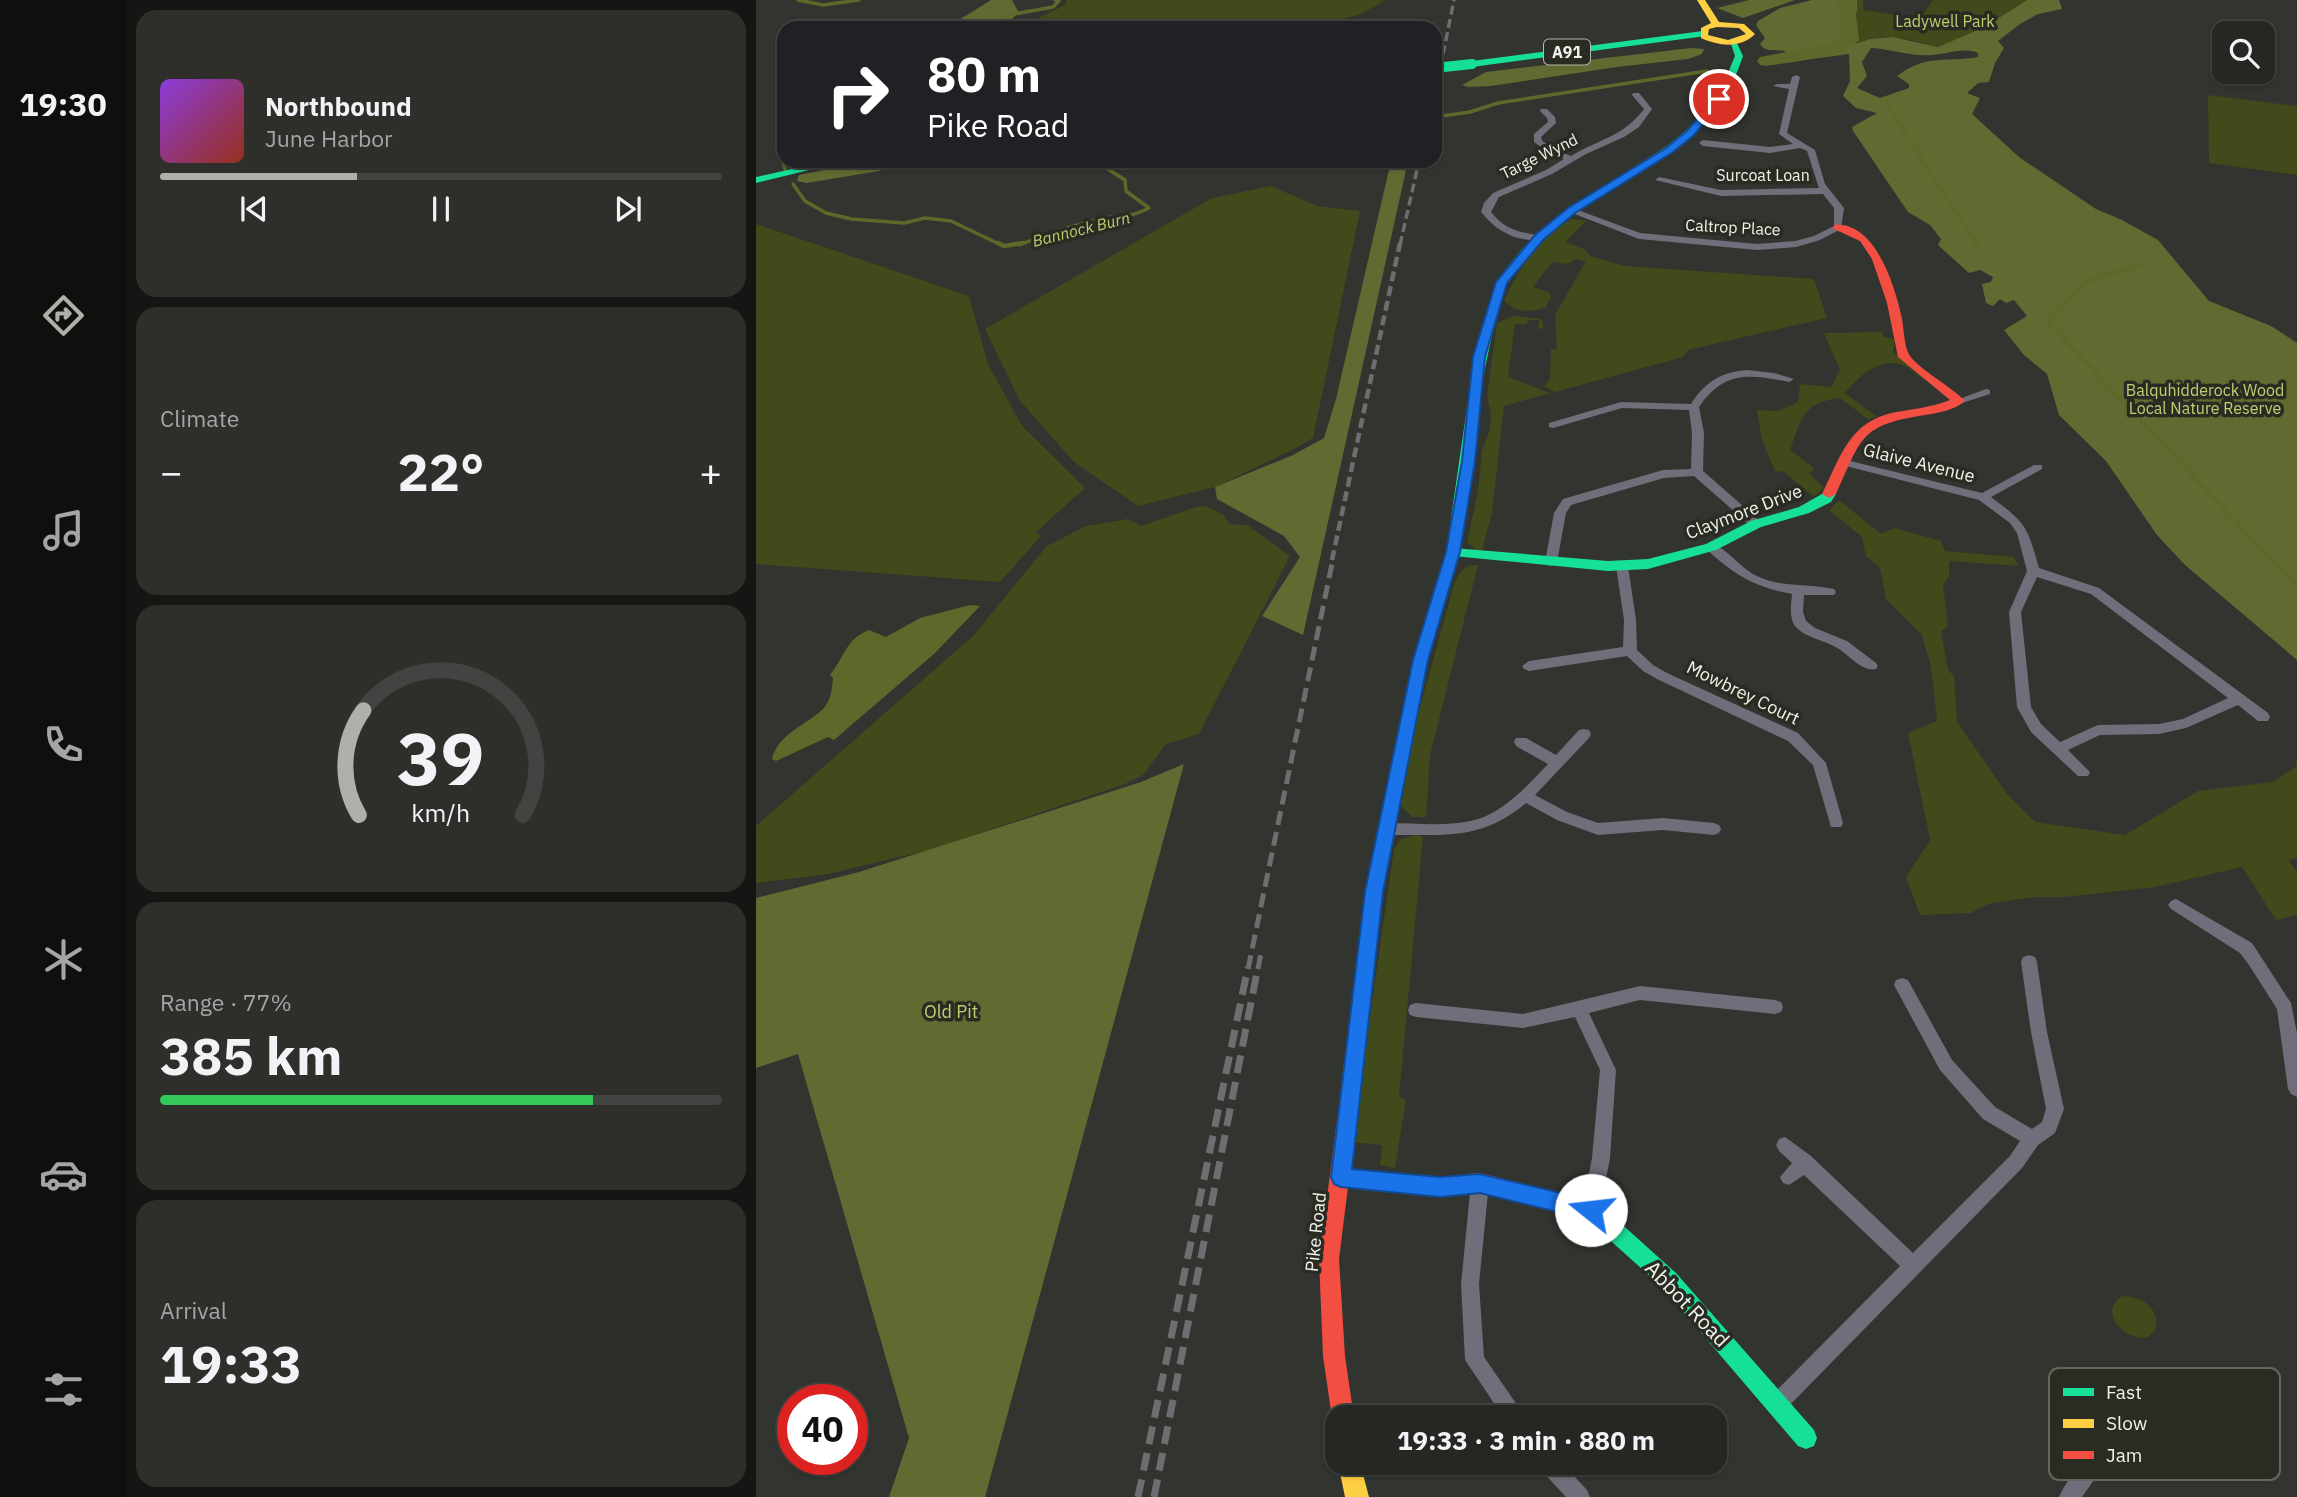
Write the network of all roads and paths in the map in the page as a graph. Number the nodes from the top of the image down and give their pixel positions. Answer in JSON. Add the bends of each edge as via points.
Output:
{"nodes":[{"id":1,"x":1715,"y":14,"type":"edge"},
{"id":2,"x":1704,"y":36,"type":"junction"},
{"id":3,"x":1733,"y":43,"type":"junction"},
{"id":4,"x":1442,"y":67,"type":"edge"},
{"id":5,"x":1777,"y":86,"type":"dead end"},
{"id":6,"x":1636,"y":95,"type":"dead end"},
{"id":7,"x":1544,"y":110,"type":"dead end"},
{"id":8,"x":1703,"y":143,"type":"dead end"},
{"id":9,"x":1800,"y":145,"type":"junction"},
{"id":10,"x":1572,"y":159,"type":"junction"},
{"id":11,"x":810,"y":168,"type":"edge"},
{"id":12,"x":756,"y":180,"type":"edge"},
{"id":13,"x":1659,"y":180,"type":"dead end"},
{"id":14,"x":1826,"y":191,"type":"junction"},
{"id":15,"x":1572,"y":211,"type":"junction"},
{"id":16,"x":1838,"y":227,"type":"junction"},
{"id":17,"x":1539,"y":238,"type":"junction"},
{"id":18,"x":1789,"y":379,"type":"dead end"},
{"id":19,"x":1986,"y":392,"type":"dead end"},
{"id":20,"x":1959,"y":401,"type":"junction"},
{"id":21,"x":1694,"y":407,"type":"junction"},
{"id":22,"x":1553,"y":425,"type":"dead end"},
{"id":23,"x":1846,"y":463,"type":"junction"},
{"id":24,"x":2038,"y":467,"type":"dead end"},
{"id":25,"x":1697,"y":472,"type":"junction"},
{"id":26,"x":1983,"y":497,"type":"junction"},
{"id":27,"x":1756,"y":524,"type":"junction"},
{"id":28,"x":1711,"y":548,"type":"junction"},
{"id":29,"x":1453,"y":552,"type":"junction"},
{"id":30,"x":1551,"y":562,"type":"junction"},
{"id":31,"x":1622,"y":566,"type":"junction"},
{"id":32,"x":2033,"y":571,"type":"junction"},
{"id":33,"x":1798,"y":591,"type":"junction"},
{"id":34,"x":1830,"y":592,"type":"dead end"},
{"id":35,"x":1630,"y":651,"type":"junction"},
{"id":36,"x":1529,"y":666,"type":"dead end"},
{"id":37,"x":1871,"y":666,"type":"dead end"},
{"id":38,"x":2239,"y":699,"type":"junction"},
{"id":39,"x":2263,"y":717,"type":"dead end"},
{"id":40,"x":1584,"y":734,"type":"dead end"},
{"id":41,"x":1521,"y":742,"type":"dead end"},
{"id":42,"x":2057,"y":749,"type":"junction"},
{"id":43,"x":1557,"y":762,"type":"junction"},
{"id":44,"x":2083,"y":772,"type":"dead end"},
{"id":45,"x":1525,"y":796,"type":"junction"},
{"id":46,"x":1836,"y":823,"type":"dead end"},
{"id":47,"x":1387,"y":829,"type":"junction"},
{"id":48,"x":1714,"y":830,"type":"dead end"},
{"id":49,"x":2176,"y":905,"type":"dead end"},
{"id":50,"x":2029,"y":962,"type":"dead end"},
{"id":51,"x":1902,"y":985,"type":"dead end"},
{"id":52,"x":1774,"y":1007,"type":"dead end"},
{"id":53,"x":1579,"y":1009,"type":"junction"},
{"id":54,"x":1416,"y":1010,"type":"dead end"},
{"id":55,"x":2297,"y":1089,"type":"edge"},
{"id":56,"x":2032,"y":1139,"type":"junction"},
{"id":57,"x":1785,"y":1144,"type":"dead end"},
{"id":58,"x":1805,"y":1162,"type":"junction"},
{"id":59,"x":1341,"y":1177,"type":"junction"},
{"id":60,"x":1789,"y":1177,"type":"dead end"},
{"id":61,"x":1480,"y":1183,"type":"junction"},
{"id":62,"x":1591,"y":1210,"type":"junction"},
{"id":63,"x":1914,"y":1266,"type":"junction"},
{"id":64,"x":1341,"y":1405,"type":"edge"},
{"id":65,"x":1507,"y":1405,"type":"edge"},
{"id":66,"x":1776,"y":1405,"type":"junction"},
{"id":67,"x":1806,"y":1438,"type":"dead end"},
{"id":68,"x":1352,"y":1475,"type":"edge"},
{"id":69,"x":1559,"y":1475,"type":"edge"},
{"id":70,"x":2082,"y":1480,"type":"edge"},
{"id":71,"x":1357,"y":1497,"type":"edge"},
{"id":72,"x":1580,"y":1497,"type":"edge"},
{"id":73,"x":2068,"y":1497,"type":"edge"}],
"edges":[{"from":1,"to":2,"type":"street"},
{"from":1,"to":3,"type":"street","via":[[1751,34]]},
{"from":2,"to":3,"type":"street","number":"A91"},
{"from":2,"to":4,"type":"street","number":"A91","bridge":true},
{"from":3,"to":15,"type":"street","name":"Pike Road","via":[[1739,56],[1733,77],[1690,133],[1655,161]]},
{"from":5,"to":9,"type":"street","via":[[1794,82],[1783,134]]},
{"from":6,"to":10,"type":"street","name":"Targe Wynd","via":[[1648,109],[1636,125]]},
{"from":7,"to":10,"type":"street","via":[[1552,123],[1537,136],[1538,142]]},
{"from":8,"to":9,"type":"street","via":[[1770,150]]},
{"from":9,"to":14,"type":"street","via":[[1811,150]]},
{"from":10,"to":17,"type":"street","name":"Targe Wynd","via":[[1496,195],[1489,203],[1486,212],[1498,229]]},
{"from":11,"to":12,"type":"street"},
{"from":13,"to":14,"type":"street","name":"Surcoat Loan","via":[[1721,193]]},
{"from":14,"to":16,"type":"street","via":[[1841,213]]},
{"from":15,"to":16,"type":"street","name":"Caltrop Place","via":[[1639,236],[1757,247],[1796,244]]},
{"from":15,"to":17,"type":"street","name":"Pike Road"},
{"from":16,"to":20,"type":"street","via":[[1864,240],[1877,259],[1893,303],[1904,357]]},
{"from":17,"to":29,"type":"street","name":"Pike Road","via":[[1502,282],[1479,357]]},
{"from":18,"to":21,"type":"street","via":[[1766,368],[1731,374],[1711,382]]},
{"from":19,"to":20,"type":"street","name":"Claymore Drive"},
{"from":20,"to":23,"type":"street","name":"Claymore Drive","via":[[1879,421],[1854,441]]},
{"from":21,"to":22,"type":"street","via":[[1621,405]]},
{"from":21,"to":25,"type":"street"},
{"from":23,"to":26,"type":"street","name":"Glaive Avenue"},
{"from":23,"to":27,"type":"street","name":"Claymore Drive","via":[[1826,499]]},
{"from":24,"to":26,"type":"street","name":"Glaive Avenue"},
{"from":25,"to":27,"type":"street"},
{"from":25,"to":30,"type":"street","via":[[1663,474],[1567,502],[1560,513]]},
{"from":26,"to":32,"type":"street","name":"Glaive Avenue","via":[[2019,526]]},
{"from":27,"to":28,"type":"street","name":"Claymore Drive"},
{"from":28,"to":31,"type":"street","name":"Claymore Drive"},
{"from":28,"to":33,"type":"street","via":[[1747,578]]},
{"from":29,"to":30,"type":"street","name":"Claymore Drive"},
{"from":29,"to":47,"type":"street","name":"Pike Road","via":[[1420,660]]},
{"from":30,"to":31,"type":"street","name":"Claymore Drive"},
{"from":31,"to":35,"type":"street"},
{"from":32,"to":38,"type":"street","via":[[2095,591]]},
{"from":32,"to":42,"type":"street","via":[[2015,612],[2024,708]]},
{"from":33,"to":34,"type":"street"},
{"from":33,"to":37,"type":"street","via":[[1800,623],[1842,644]]},
{"from":35,"to":36,"type":"street"},
{"from":35,"to":46,"type":"street","name":"Mowbrey Court","via":[[1662,676],[1793,737],[1819,763]]},
{"from":38,"to":39,"type":"street"},
{"from":38,"to":42,"type":"street","via":[[2186,723],[2159,729],[2098,730]]},
{"from":40,"to":43,"type":"street"},
{"from":41,"to":43,"type":"street"},
{"from":42,"to":44,"type":"street"},
{"from":43,"to":45,"type":"street"},
{"from":45,"to":47,"type":"street","via":[[1495,819],[1474,826]]},
{"from":45,"to":48,"type":"street","via":[[1598,829],[1663,824]]},
{"from":47,"to":59,"type":"street","name":"Pike Road","via":[[1374,892]]},
{"from":49,"to":55,"type":"street","via":[[2246,948],[2255,960],[2285,1008]]},
{"from":50,"to":56,"type":"street","via":[[2055,1109],[2049,1127]]},
{"from":51,"to":56,"type":"street","via":[[1946,1065],[1989,1113]]},
{"from":52,"to":53,"type":"street","via":[[1640,993]]},
{"from":53,"to":54,"type":"street","via":[[1523,1021]]},
{"from":53,"to":62,"type":"street","via":[[1608,1070],[1601,1158]]},
{"from":56,"to":63,"type":"street","via":[[2016,1162]]},
{"from":57,"to":58,"type":"street"},
{"from":58,"to":60,"type":"street"},
{"from":58,"to":63,"type":"street"},
{"from":59,"to":61,"type":"street","name":"Abbot Road","via":[[1440,1187]]},
{"from":59,"to":64,"type":"street","name":"Pike Road","via":[[1329,1259]]},
{"from":61,"to":62,"type":"street","name":"Abbot Road"},
{"from":61,"to":65,"type":"street","via":[[1470,1284],[1475,1360]]},
{"from":62,"to":66,"type":"street","name":"Abbot Road","via":[[1669,1280]]},
{"from":63,"to":66,"type":"street"},
{"from":66,"to":67,"type":"street","name":"Abbot Road"},
{"from":68,"to":71,"type":"street"},
{"from":69,"to":72,"type":"street"},
{"from":70,"to":73,"type":"street"}]}
